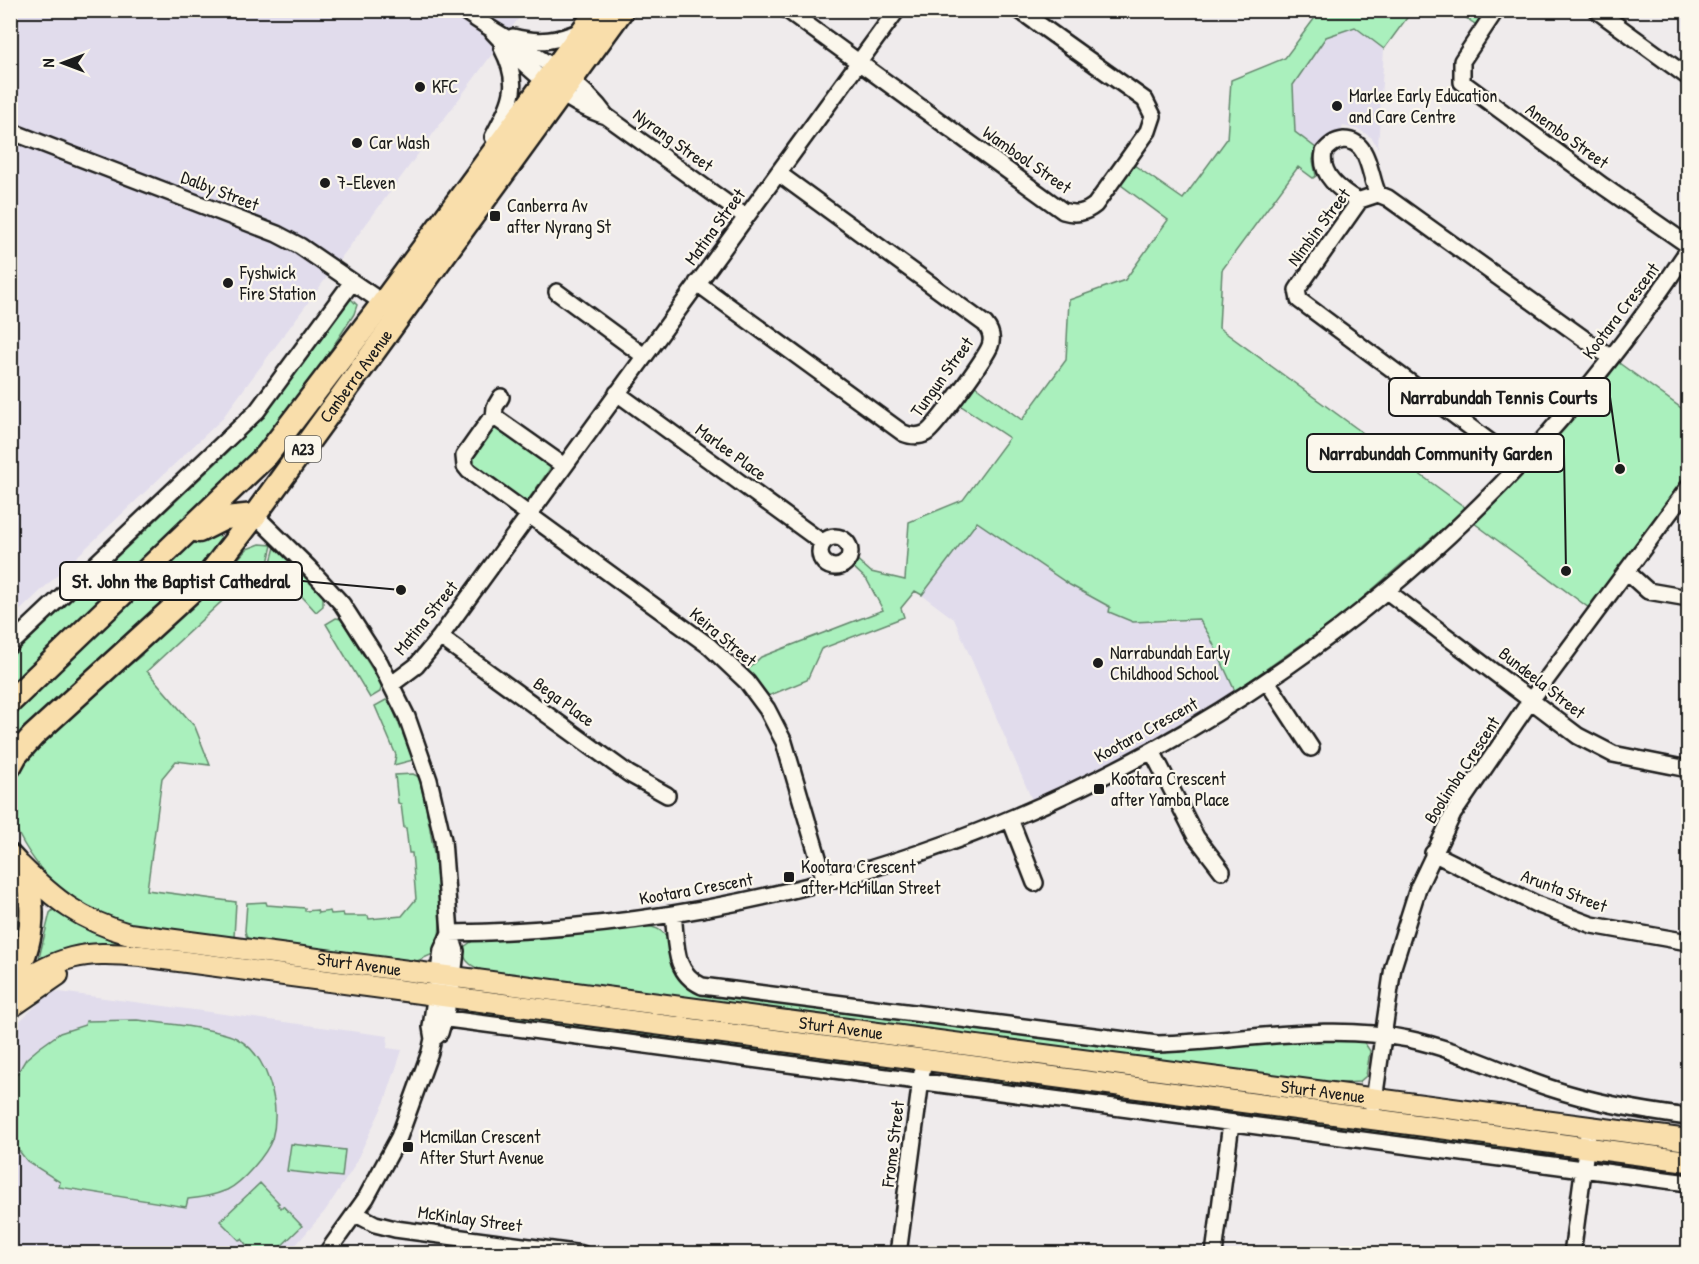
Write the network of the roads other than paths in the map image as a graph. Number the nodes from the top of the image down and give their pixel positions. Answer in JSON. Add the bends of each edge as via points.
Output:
{"nodes":[{"id":1,"x":463,"y":10,"type":"edge"},
{"id":2,"x":598,"y":10,"type":"edge"},
{"id":3,"x":622,"y":10,"type":"edge"},
{"id":4,"x":787,"y":10,"type":"edge"},
{"id":5,"x":897,"y":10,"type":"edge"},
{"id":6,"x":1018,"y":10,"type":"edge"},
{"id":7,"x":1496,"y":10,"type":"edge"},
{"id":8,"x":1596,"y":10,"type":"edge"},
{"id":9,"x":584,"y":29,"type":"junction"},
{"id":10,"x":493,"y":32,"type":"junction"},
{"id":11,"x":859,"y":63,"type":"junction"},
{"id":12,"x":1689,"y":77,"type":"edge"},
{"id":13,"x":558,"y":81,"type":"junction"},
{"id":14,"x":10,"y":131,"type":"edge"},
{"id":15,"x":778,"y":173,"type":"junction"},
{"id":16,"x":469,"y":187,"type":"junction"},
{"id":17,"x":1378,"y":194,"type":"junction"},
{"id":18,"x":1358,"y":201,"type":"junction"},
{"id":19,"x":746,"y":217,"type":"junction"},
{"id":20,"x":1689,"y":245,"type":"edge"},
{"id":21,"x":1689,"y":250,"type":"edge"},
{"id":22,"x":352,"y":282,"type":"junction"},
{"id":23,"x":697,"y":284,"type":"junction"},
{"id":24,"x":557,"y":292,"type":"dead end"},
{"id":25,"x":392,"y":309,"type":"junction"},
{"id":26,"x":645,"y":356,"type":"junction"},
{"id":27,"x":1611,"y":358,"type":"junction"},
{"id":28,"x":617,"y":393,"type":"junction"},
{"id":29,"x":501,"y":397,"type":"dead end"},
{"id":30,"x":494,"y":418,"type":"junction"},
{"id":31,"x":267,"y":455,"type":"junction"},
{"id":32,"x":1521,"y":465,"type":"junction"},
{"id":33,"x":564,"y":466,"type":"junction"},
{"id":34,"x":1689,"y":488,"type":"edge"},
{"id":35,"x":255,"y":515,"type":"junction"},
{"id":36,"x":529,"y":515,"type":"junction"},
{"id":37,"x":206,"y":526,"type":"junction"},
{"id":38,"x":823,"y":543,"type":"dead end"},
{"id":39,"x":174,"y":545,"type":"junction"},
{"id":40,"x":228,"y":550,"type":"junction"},
{"id":41,"x":1627,"y":572,"type":"junction"},
{"id":42,"x":1388,"y":592,"type":"junction"},
{"id":43,"x":1689,"y":598,"type":"edge"},
{"id":44,"x":440,"y":637,"type":"junction"},
{"id":45,"x":73,"y":639,"type":"junction"},
{"id":46,"x":10,"y":645,"type":"edge"},
{"id":47,"x":1267,"y":681,"type":"junction"},
{"id":48,"x":392,"y":684,"type":"junction"},
{"id":49,"x":10,"y":695,"type":"edge"},
{"id":50,"x":1531,"y":700,"type":"junction"},
{"id":51,"x":10,"y":702,"type":"edge"},
{"id":52,"x":1311,"y":748,"type":"dead end"},
{"id":53,"x":1152,"y":751,"type":"junction"},
{"id":54,"x":10,"y":766,"type":"edge"},
{"id":55,"x":1689,"y":769,"type":"edge"},
{"id":56,"x":667,"y":795,"type":"dead end"},
{"id":57,"x":1010,"y":819,"type":"junction"},
{"id":58,"x":1433,"y":853,"type":"junction"},
{"id":59,"x":13,"y":856,"type":"edge"},
{"id":60,"x":1222,"y":871,"type":"dead end"},
{"id":61,"x":825,"y":882,"type":"junction"},
{"id":62,"x":1035,"y":883,"type":"dead end"},
{"id":63,"x":674,"y":914,"type":"junction"},
{"id":64,"x":450,"y":933,"type":"junction"},
{"id":65,"x":1689,"y":942,"type":"edge"},
{"id":66,"x":133,"y":955,"type":"junction"},
{"id":67,"x":446,"y":975,"type":"junction"},
{"id":68,"x":10,"y":983,"type":"edge"},
{"id":69,"x":10,"y":988,"type":"edge"},
{"id":70,"x":443,"y":996,"type":"junction"},
{"id":71,"x":10,"y":1008,"type":"edge"},
{"id":72,"x":439,"y":1018,"type":"junction"},
{"id":73,"x":1382,"y":1035,"type":"junction"},
{"id":74,"x":926,"y":1039,"type":"junction"},
{"id":75,"x":924,"y":1059,"type":"junction"},
{"id":76,"x":921,"y":1082,"type":"junction"},
{"id":77,"x":1374,"y":1099,"type":"junction"},
{"id":78,"x":1689,"y":1116,"type":"edge"},
{"id":79,"x":1371,"y":1119,"type":"junction"},
{"id":80,"x":1231,"y":1123,"type":"junction"},
{"id":81,"x":1589,"y":1127,"type":"junction"},
{"id":82,"x":1689,"y":1140,"type":"edge"},
{"id":83,"x":1587,"y":1148,"type":"junction"},
{"id":84,"x":1689,"y":1161,"type":"edge"},
{"id":85,"x":1584,"y":1169,"type":"junction"},
{"id":86,"x":1689,"y":1183,"type":"edge"},
{"id":87,"x":356,"y":1214,"type":"junction"},
{"id":88,"x":326,"y":1254,"type":"edge"},
{"id":89,"x":582,"y":1254,"type":"edge"},
{"id":90,"x":898,"y":1254,"type":"edge"},
{"id":91,"x":1214,"y":1254,"type":"edge"},
{"id":92,"x":1572,"y":1254,"type":"edge"}],
"edges":[{"from":1,"to":10,"type":"street","name":"Nyrang Street"},
{"from":2,"to":9,"type":"highway","name":"Canberra Avenue","number":"A23"},
{"from":3,"to":13,"type":"highway","name":"Canberra Avenue","number":"A23"},
{"from":4,"to":11,"type":"street"},
{"from":5,"to":11,"type":"street","name":"Matina Street"},
{"from":6,"to":11,"type":"street","name":"Wambool Street","via":[[1145,100],[1153,116],[1149,132],[1087,212],[1063,211]]},
{"from":7,"to":20,"type":"street","name":"Anembo Street","via":[[1462,61],[1462,82]]},
{"from":8,"to":12,"type":"street"},
{"from":9,"to":10,"type":"street","via":[[553,42],[536,43]]},
{"from":9,"to":13,"type":"highway","name":"Canberra Avenue","number":"A23"},
{"from":10,"to":13,"type":"street","name":"Nyrang Street","via":[[513,55]]},
{"from":10,"to":16,"type":"street","via":[[514,77],[513,94]]},
{"from":11,"to":15,"type":"street","name":"Matina Street"},
{"from":13,"to":16,"type":"highway","name":"Canberra Avenue","number":"A23"},
{"from":13,"to":19,"type":"street","name":"Nyrang Street","via":[[595,100],[606,116]]},
{"from":13,"to":25,"type":"highway","name":"Canberra Avenue","number":"A23"},
{"from":14,"to":22,"type":"street","name":"Dalby Street","via":[[277,234]]},
{"from":15,"to":19,"type":"street","name":"Matina Street"},
{"from":15,"to":23,"type":"street","name":"Tungun Street","via":[[985,324],[991,335],[989,348],[958,392],[929,431],[906,434]]},
{"from":16,"to":25,"type":"highway","name":"Canberra Avenue","number":"A23"},
{"from":17,"to":18,"type":"street","name":"Nimbin Street"},
{"from":17,"to":18,"type":"street","via":[[1363,150],[1348,140],[1335,142],[1324,152],[1323,170]]},
{"from":17,"to":27,"type":"street","name":"Nimbin Street"},
{"from":18,"to":32,"type":"street","name":"Nimbin Street","via":[[1297,290],[1299,300]]},
{"from":19,"to":23,"type":"street","name":"Matina Street"},
{"from":21,"to":27,"type":"street","name":"Kootara Crescent"},
{"from":22,"to":25,"type":"street","name":"Dalby Street"},
{"from":22,"to":46,"type":"street","via":[[257,411]]},
{"from":23,"to":26,"type":"street","name":"Matina Street"},
{"from":24,"to":26,"type":"street"},
{"from":25,"to":31,"type":"highway","name":"Canberra Avenue","number":"A23"},
{"from":25,"to":35,"type":"highway","name":"Canberra Avenue","number":"A23"},
{"from":26,"to":28,"type":"street","name":"Matina Street"},
{"from":27,"to":32,"type":"street","name":"Kootara Crescent"},
{"from":28,"to":33,"type":"street","name":"Matina Street"},
{"from":28,"to":38,"type":"street","name":"Marlee Place"},
{"from":29,"to":30,"type":"street"},
{"from":30,"to":33,"type":"street"},
{"from":30,"to":36,"type":"street","via":[[466,452],[465,466]]},
{"from":31,"to":35,"type":"highway","via":[[256,479]]},
{"from":31,"to":39,"type":"highway","name":"Canberra Avenue","number":"A23"},
{"from":32,"to":42,"type":"street","name":"Kootara Crescent"},
{"from":33,"to":36,"type":"street","name":"Matina Street"},
{"from":34,"to":41,"type":"street","name":"Boolimba Crescent"},
{"from":35,"to":37,"type":"highway","via":[[231,516]]},
{"from":35,"to":40,"type":"highway","name":"Canberra Avenue","number":"A23"},
{"from":35,"to":48,"type":"street","via":[[338,600]]},
{"from":36,"to":44,"type":"street","name":"Matina Street"},
{"from":36,"to":61,"type":"street","name":"Keira Street","via":[[720,655],[754,690],[784,742]]},
{"from":37,"to":39,"type":"highway"},
{"from":37,"to":40,"type":"highway","via":[[223,531]]},
{"from":39,"to":45,"type":"highway","name":"Canberra Avenue","number":"A23"},
{"from":40,"to":54,"type":"highway","name":"Canberra Avenue","number":"A23","via":[[208,576],[33,736]]},
{"from":41,"to":43,"type":"street","via":[[1648,591]]},
{"from":41,"to":50,"type":"street","name":"Boolimba Crescent"},
{"from":42,"to":47,"type":"street","name":"Kootara Crescent"},
{"from":42,"to":50,"type":"street","name":"Bundeela Street"},
{"from":44,"to":48,"type":"street","name":"Matina Street","via":[[416,666]]},
{"from":44,"to":56,"type":"street","name":"Bega Place","via":[[629,774]]},
{"from":45,"to":49,"type":"main road"},
{"from":45,"to":51,"type":"highway","name":"Canberra Avenue","number":"A23"},
{"from":47,"to":52,"type":"street"},
{"from":47,"to":53,"type":"street","name":"Kootara Crescent"},
{"from":48,"to":64,"type":"street","via":[[414,734],[436,803]]},
{"from":50,"to":55,"type":"street","name":"Bundeela Street","via":[[1578,736],[1612,754]]},
{"from":50,"to":58,"type":"street","name":"Boolimba Crescent","via":[[1453,814]]},
{"from":53,"to":57,"type":"street","name":"Kootara Crescent"},
{"from":53,"to":60,"type":"street","via":[[1196,837]]},
{"from":57,"to":61,"type":"street","name":"Kootara Crescent"},
{"from":57,"to":62,"type":"street"},
{"from":58,"to":65,"type":"street","name":"Arunta Street","via":[[1536,904],[1592,926]]},
{"from":58,"to":73,"type":"street","name":"Boolimba Crescent","via":[[1393,967]]},
{"from":59,"to":67,"type":"main road","name":"Sturt Avenue","via":[[73,912],[129,934]]},
{"from":59,"to":68,"type":"highway","via":[[29,896],[32,926],[26,955]]},
{"from":61,"to":63,"type":"street","name":"Kootara Crescent"},
{"from":63,"to":64,"type":"street","name":"Kootara Crescent","via":[[574,926]]},
{"from":63,"to":73,"type":"street","name":"Sturt Avenue","via":[[679,964],[686,976],[702,986],[1157,1044],[1315,1031]]},
{"from":64,"to":67,"type":"street","via":[[443,947]]},
{"from":66,"to":69,"type":"main road","name":"Sturt Avenue","via":[[100,953],[70,957]]},
{"from":66,"to":70,"type":"main road","name":"Sturt Avenue"},
{"from":66,"to":71,"type":"main road","via":[[65,971]]},
{"from":67,"to":70,"type":"street"},
{"from":67,"to":74,"type":"main road","name":"Sturt Avenue"},
{"from":70,"to":72,"type":"street"},
{"from":70,"to":75,"type":"main road","name":"Sturt Avenue"},
{"from":72,"to":76,"type":"street"},
{"from":72,"to":87,"type":"street","via":[[440,1033],[433,1040],[403,1129]]},
{"from":73,"to":77,"type":"street","name":"Boolimba Crescent"},
{"from":73,"to":78,"type":"street","name":"Sturt Avenue","via":[[1461,1053],[1552,1088],[1617,1106]]},
{"from":74,"to":75,"type":"street","name":"Frome Street"},
{"from":74,"to":77,"type":"main road","name":"Sturt Avenue"},
{"from":75,"to":76,"type":"street","name":"Frome Street"},
{"from":75,"to":79,"type":"main road","name":"Sturt Avenue"},
{"from":76,"to":80,"type":"street"},
{"from":76,"to":90,"type":"street","name":"Frome Street"},
{"from":77,"to":79,"type":"street","name":"Boolimba Crescent"},
{"from":77,"to":81,"type":"main road","name":"Sturt Avenue"},
{"from":79,"to":83,"type":"main road","name":"Sturt Avenue"},
{"from":80,"to":85,"type":"street"},
{"from":80,"to":91,"type":"street"},
{"from":81,"to":82,"type":"main road","name":"Sturt Avenue"},
{"from":81,"to":83,"type":"street"},
{"from":83,"to":84,"type":"main road","name":"Sturt Avenue"},
{"from":83,"to":85,"type":"street"},
{"from":85,"to":86,"type":"street"},
{"from":85,"to":92,"type":"street"},
{"from":87,"to":88,"type":"street"},
{"from":87,"to":89,"type":"street","name":"McKinlay Street","via":[[395,1229]]}]}
